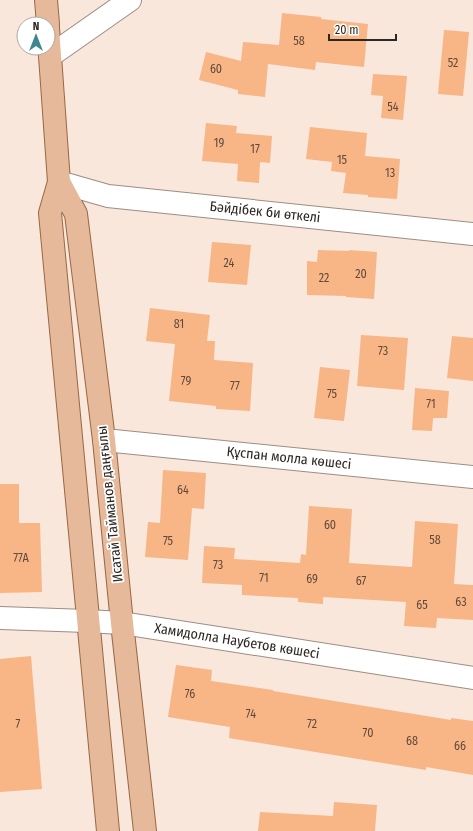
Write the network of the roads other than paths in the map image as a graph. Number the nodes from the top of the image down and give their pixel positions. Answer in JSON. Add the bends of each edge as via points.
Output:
{"nodes":[{"id":1,"x":46,"y":0,"type":"edge"},
{"id":2,"x":130,"y":0,"type":"edge"},
{"id":3,"x":47,"y":16,"type":"edge"},
{"id":4,"x":56,"y":52,"type":"edge"},
{"id":5,"x":50,"y":56,"type":"edge"},
{"id":6,"x":59,"y":182,"type":"junction"},
{"id":7,"x":473,"y":234,"type":"edge"},
{"id":8,"x":104,"y":440,"type":"junction"},
{"id":9,"x":473,"y":477,"type":"edge"},
{"id":10,"x":0,"y":618,"type":"edge"},
{"id":11,"x":87,"y":621,"type":"junction"},
{"id":12,"x":122,"y":623,"type":"junction"},
{"id":13,"x":473,"y":678,"type":"edge"},
{"id":14,"x":108,"y":831,"type":"edge"},
{"id":15,"x":145,"y":831,"type":"edge"}],
"edges":[{"from":1,"to":3,"type":"main road"},
{"from":2,"to":4,"type":"street"},
{"from":5,"to":6,"type":"main road","name":"Исатай Тайманов даңғылы"},
{"from":6,"to":7,"type":"street","name":"Бәйдібек би өткелі","via":[[108,196]]},
{"from":6,"to":8,"type":"main road","name":"Исатай Тайманов даңғылы","via":[[76,214]]},
{"from":6,"to":11,"type":"main road","name":"Исатай Тайманов даңғылы","via":[[50,212]]},
{"from":8,"to":9,"type":"street","name":"Құспан молла көшесі"},
{"from":8,"to":12,"type":"main road","name":"Исатай Тайманов даңғылы"},
{"from":10,"to":11,"type":"street","name":"Хамидолла Наубетов көшесі"},
{"from":11,"to":12,"type":"street","name":"Хамидолла Наубетов көшесі"},
{"from":11,"to":14,"type":"main road","name":"Исатай Тайманов даңғылы"},
{"from":12,"to":13,"type":"street","name":"Хамидолла Наубетов көшесі"},
{"from":12,"to":15,"type":"main road","name":"Исатай Тайманов даңғылы"}]}
